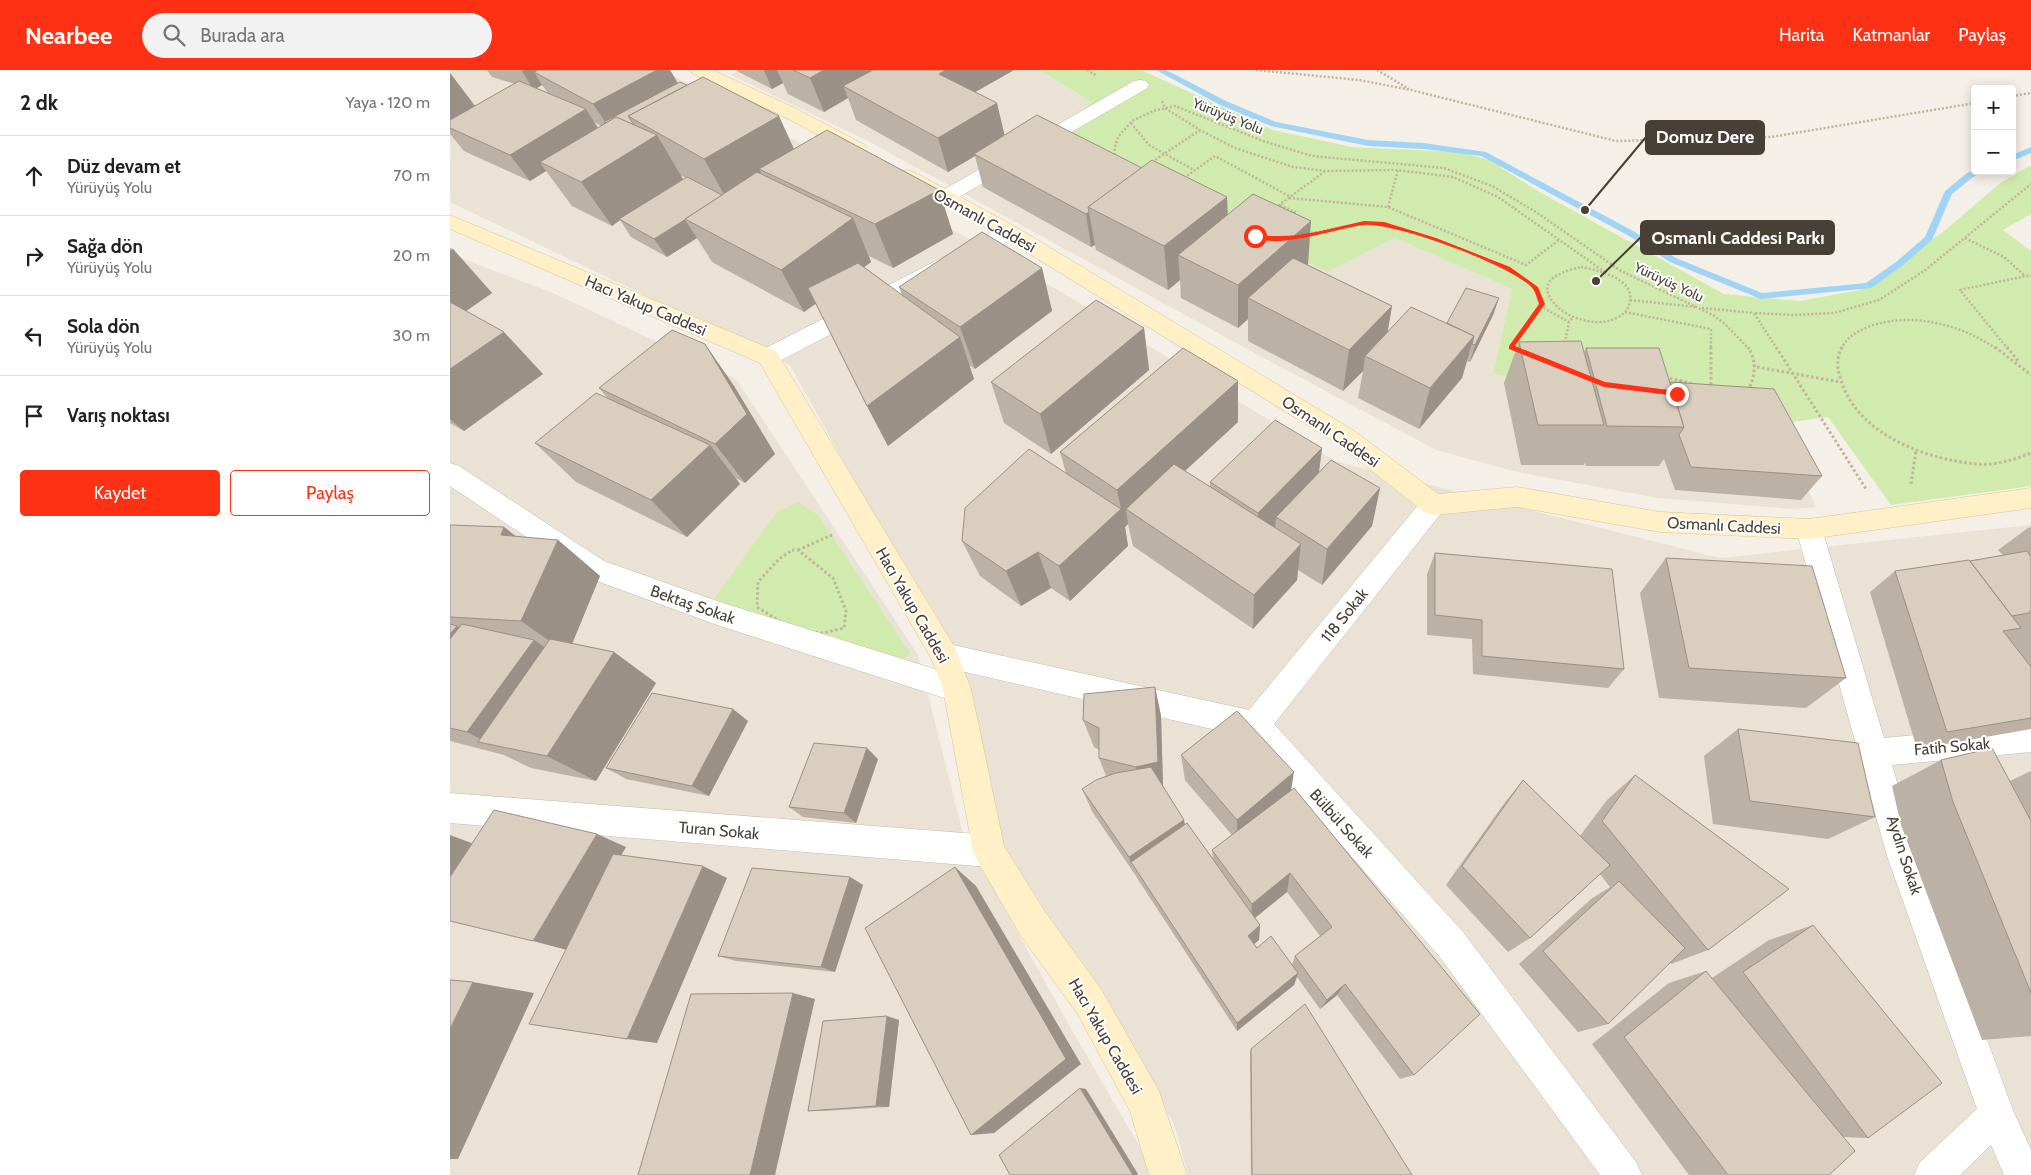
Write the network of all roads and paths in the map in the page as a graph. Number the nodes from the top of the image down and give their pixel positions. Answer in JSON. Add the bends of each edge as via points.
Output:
{"nodes":[{"id":1,"x":698,"y":70,"type":"edge"},
{"id":2,"x":1256,"y":70,"type":"edge"},
{"id":3,"x":1377,"y":70,"type":"edge"},
{"id":4,"x":1140,"y":85,"type":"joint"},
{"id":5,"x":1411,"y":90,"type":"junction"},
{"id":6,"x":2031,"y":93,"type":"edge"},
{"id":7,"x":2016,"y":95,"type":"edge"},
{"id":8,"x":1971,"y":104,"type":"edge"},
{"id":9,"x":1165,"y":108,"type":"junction"},
{"id":10,"x":1131,"y":122,"type":"junction"},
{"id":11,"x":1200,"y":130,"type":"junction"},
{"id":12,"x":1163,"y":154,"type":"junction"},
{"id":13,"x":1150,"y":163,"type":"edge"},
{"id":14,"x":1144,"y":168,"type":"edge"},
{"id":15,"x":1194,"y":170,"type":"junction"},
{"id":16,"x":1398,"y":170,"type":"junction"},
{"id":17,"x":1325,"y":171,"type":"junction"},
{"id":18,"x":1137,"y":172,"type":"junction"},
{"id":19,"x":1180,"y":180,"type":"edge"},
{"id":20,"x":2031,"y":184,"type":"edge"},
{"id":21,"x":945,"y":197,"type":"junction"},
{"id":22,"x":1290,"y":198,"type":"junction"},
{"id":23,"x":1280,"y":204,"type":"junction"},
{"id":24,"x":1388,"y":207,"type":"junction"},
{"id":25,"x":1274,"y":209,"type":"edge"},
{"id":26,"x":1289,"y":216,"type":"edge"},
{"id":27,"x":450,"y":221,"type":"edge"},
{"id":28,"x":1009,"y":232,"type":"junction"},
{"id":29,"x":1965,"y":238,"type":"junction"},
{"id":30,"x":1559,"y":240,"type":"junction"},
{"id":31,"x":1605,"y":272,"type":"junction"},
{"id":32,"x":2031,"y":275,"type":"edge"},
{"id":33,"x":2025,"y":276,"type":"junction"},
{"id":34,"x":1630,"y":300,"type":"junction"},
{"id":35,"x":1540,"y":306,"type":"junction"},
{"id":36,"x":1699,"y":307,"type":"junction"},
{"id":37,"x":1625,"y":312,"type":"junction"},
{"id":38,"x":1754,"y":313,"type":"junction"},
{"id":39,"x":1572,"y":317,"type":"junction"},
{"id":40,"x":1569,"y":322,"type":"junction"},
{"id":41,"x":1564,"y":345,"type":"edge"},
{"id":42,"x":768,"y":357,"type":"junction"},
{"id":43,"x":2021,"y":366,"type":"junction"},
{"id":44,"x":1756,"y":367,"type":"junction"},
{"id":45,"x":1792,"y":373,"type":"junction"},
{"id":46,"x":2031,"y":375,"type":"edge"},
{"id":47,"x":1665,"y":377,"type":"edge"},
{"id":48,"x":1840,"y":382,"type":"junction"},
{"id":49,"x":2031,"y":453,"type":"edge"},
{"id":50,"x":450,"y":472,"type":"edge"},
{"id":51,"x":2031,"y":498,"type":"edge"},
{"id":52,"x":1433,"y":505,"type":"junction"},
{"id":53,"x":1883,"y":517,"type":"junction"},
{"id":54,"x":865,"y":521,"type":"junction"},
{"id":55,"x":1809,"y":528,"type":"junction"},
{"id":56,"x":798,"y":550,"type":"junction"},
{"id":57,"x":944,"y":654,"type":"junction"},
{"id":58,"x":957,"y":689,"type":"junction"},
{"id":59,"x":1255,"y":726,"type":"junction"},
{"id":60,"x":2031,"y":738,"type":"edge"},
{"id":61,"x":1874,"y":753,"type":"junction"},
{"id":62,"x":450,"y":808,"type":"edge"},
{"id":63,"x":989,"y":851,"type":"junction"},
{"id":64,"x":1997,"y":1115,"type":"junction"},
{"id":65,"x":1168,"y":1175,"type":"edge"},
{"id":66,"x":1623,"y":1175,"type":"edge"},
{"id":67,"x":1933,"y":1175,"type":"edge"},
{"id":68,"x":2023,"y":1175,"type":"edge"}],
"edges":[{"from":1,"to":21,"type":"street","name":"Osmanlı Caddesi","via":[[789,112]]},
{"from":2,"to":5,"type":"path","via":[[1359,80]]},
{"from":3,"to":5,"type":"path"},
{"from":4,"to":9,"type":"path","via":[[1160,96]]},
{"from":4,"to":21,"type":"street"},
{"from":5,"to":8,"type":"path","via":[[1616,141],[1771,137]]},
{"from":6,"to":7,"type":"path"},
{"from":9,"to":10,"type":"path","name":"Yürüyüş Yolu","via":[[1152,110]]},
{"from":9,"to":11,"type":"path"},
{"from":9,"to":36,"type":"path","name":"Yürüyüş Yolu","via":[[1175,106],[1263,141],[1312,156],[1461,172],[1508,193],[1621,271]]},
{"from":10,"to":12,"type":"path","via":[[1148,145]]},
{"from":10,"to":18,"type":"path","name":"Yürüyüş Yolu","via":[[1120,133],[1113,152],[1114,160]]},
{"from":11,"to":12,"type":"path"},
{"from":11,"to":17,"type":"path","via":[[1257,156],[1293,167]]},
{"from":12,"to":13,"type":"path"},
{"from":12,"to":15,"type":"path"},
{"from":14,"to":18,"type":"path"},
{"from":15,"to":19,"type":"path"},
{"from":15,"to":22,"type":"path","via":[[1215,156]]},
{"from":16,"to":17,"type":"path"},
{"from":16,"to":24,"type":"path"},
{"from":16,"to":30,"type":"path","via":[[1453,177],[1498,197]]},
{"from":17,"to":22,"type":"path"},
{"from":18,"to":35,"type":"path","name":"Yürüyüş Yolu","via":[[1255,236],[1272,239],[1304,236],[1364,223],[1384,224],[1434,239],[1508,269],[1536,288]]},
{"from":20,"to":29,"type":"path"},
{"from":21,"to":28,"type":"street","name":"Osmanlı Caddesi"},
{"from":22,"to":23,"type":"path"},
{"from":22,"to":24,"type":"path"},
{"from":23,"to":25,"type":"path"},
{"from":23,"to":26,"type":"path","via":[[1295,212]]},
{"from":24,"to":30,"type":"path","via":[[1526,265]]},
{"from":27,"to":42,"type":"street","name":"Hacı Yakup Caddesi"},
{"from":28,"to":42,"type":"street"},
{"from":28,"to":52,"type":"street","name":"Osmanlı Caddesi","via":[[1347,438]]},
{"from":29,"to":33,"type":"path","via":[[2004,257]]},
{"from":29,"to":38,"type":"path","via":[[1924,271],[1879,300],[1834,313]]},
{"from":30,"to":31,"type":"path"},
{"from":31,"to":34,"type":"path","via":[[1623,284]]},
{"from":31,"to":39,"type":"path","via":[[1593,268],[1569,268],[1552,277],[1547,292],[1550,300]]},
{"from":32,"to":33,"type":"path"},
{"from":33,"to":43,"type":"path","via":[[1960,290]]},
{"from":34,"to":36,"type":"path"},
{"from":34,"to":37,"type":"path"},
{"from":35,"to":40,"type":"path"},
{"from":35,"to":44,"type":"path","via":[[1511,347],[1604,385],[1742,401]]},
{"from":36,"to":38,"type":"path"},
{"from":36,"to":44,"type":"path","name":"Yürüyüş Yolu","via":[[1718,316],[1737,335],[1751,351]]},
{"from":37,"to":39,"type":"path","via":[[1602,322]]},
{"from":37,"to":47,"type":"path","via":[[1711,329],[1711,388]]},
{"from":38,"to":45,"type":"path"},
{"from":39,"to":40,"type":"path"},
{"from":40,"to":41,"type":"path"},
{"from":42,"to":54,"type":"street","name":"Hacı Yakup Caddesi"},
{"from":43,"to":46,"type":"path"},
{"from":43,"to":48,"type":"path","via":[[1986,341],[1965,332],[1944,325],[1902,320],[1868,326],[1844,342],[1838,354]]},
{"from":44,"to":45,"type":"path"},
{"from":45,"to":48,"type":"path"},
{"from":45,"to":53,"type":"path"},
{"from":48,"to":49,"type":"path","via":[[1847,397],[1875,427],[1939,459],[1986,465],[2006,463]]},
{"from":50,"to":58,"type":"street","name":"Bektaş Sokak","via":[[594,569],[720,614]]},
{"from":51,"to":53,"type":"street","name":"Osmanlı Caddesi"},
{"from":52,"to":55,"type":"street","name":"Osmanlı Caddesi","via":[[1517,497],[1660,522]]},
{"from":52,"to":59,"type":"street","name":"118 Sokak"},
{"from":53,"to":55,"type":"street","name":"Osmanlı Caddesi"},
{"from":54,"to":56,"type":"path"},
{"from":54,"to":57,"type":"street","name":"Hacı Yakup Caddesi"},
{"from":55,"to":61,"type":"street","name":"Aydın Sokak"},
{"from":56,"to":56,"type":"path","via":[[833,578],[846,611],[844,628],[823,633],[794,630],[757,607],[758,582],[780,559],[792,550]]},
{"from":57,"to":58,"type":"street","name":"Hacı Yakup Caddesi"},
{"from":57,"to":59,"type":"street"},
{"from":58,"to":63,"type":"street","name":"Hacı Yakup Caddesi"},
{"from":59,"to":66,"type":"street","name":"Bülbül Sokak","via":[[1451,944]]},
{"from":60,"to":61,"type":"street","name":"Fatih Sokak"},
{"from":61,"to":64,"type":"street","name":"Aydın Sokak","via":[[1903,856]]},
{"from":62,"to":63,"type":"street","name":"Turan Sokak"},
{"from":63,"to":65,"type":"street","name":"Hacı Yakup Caddesi","via":[[1033,924],[1089,1001],[1146,1104]]},
{"from":64,"to":67,"type":"street"},
{"from":64,"to":68,"type":"street","name":"Aydın Sokak"}]}
